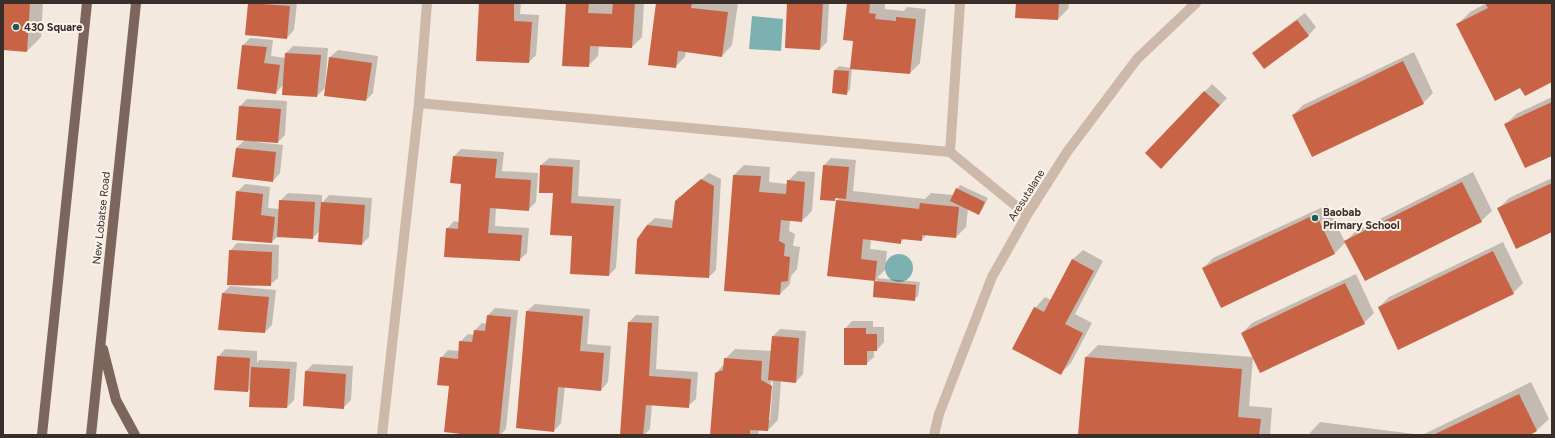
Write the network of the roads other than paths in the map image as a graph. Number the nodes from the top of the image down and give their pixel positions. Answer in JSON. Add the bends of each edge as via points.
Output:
{"nodes":[{"id":1,"x":87,"y":3,"type":"edge"},
{"id":2,"x":136,"y":3,"type":"edge"},
{"id":3,"x":427,"y":3,"type":"edge"},
{"id":4,"x":960,"y":3,"type":"edge"},
{"id":5,"x":1196,"y":3,"type":"edge"},
{"id":6,"x":419,"y":103,"type":"junction"},
{"id":7,"x":950,"y":152,"type":"junction"},
{"id":8,"x":1027,"y":215,"type":"junction"},
{"id":9,"x":100,"y":341,"type":"junction"},
{"id":10,"x":42,"y":435,"type":"edge"},
{"id":11,"x":91,"y":435,"type":"edge"},
{"id":12,"x":135,"y":435,"type":"edge"},
{"id":13,"x":382,"y":435,"type":"edge"},
{"id":14,"x":934,"y":435,"type":"edge"}],
"edges":[{"from":1,"to":10,"type":"main road"},
{"from":2,"to":9,"type":"main road","name":"New Lobatse Road"},
{"from":3,"to":6,"type":"street"},
{"from":4,"to":7,"type":"street"},
{"from":5,"to":8,"type":"street","name":"Aresutalane","via":[[1137,59],[1067,152]]},
{"from":6,"to":7,"type":"street"},
{"from":6,"to":13,"type":"street"},
{"from":7,"to":8,"type":"street"},
{"from":8,"to":14,"type":"street","name":"Aresutalane","via":[[992,277],[939,414]]},
{"from":9,"to":11,"type":"main road","name":"New Lobatse Road"},
{"from":9,"to":12,"type":"main road","via":[[116,400]]}]}
